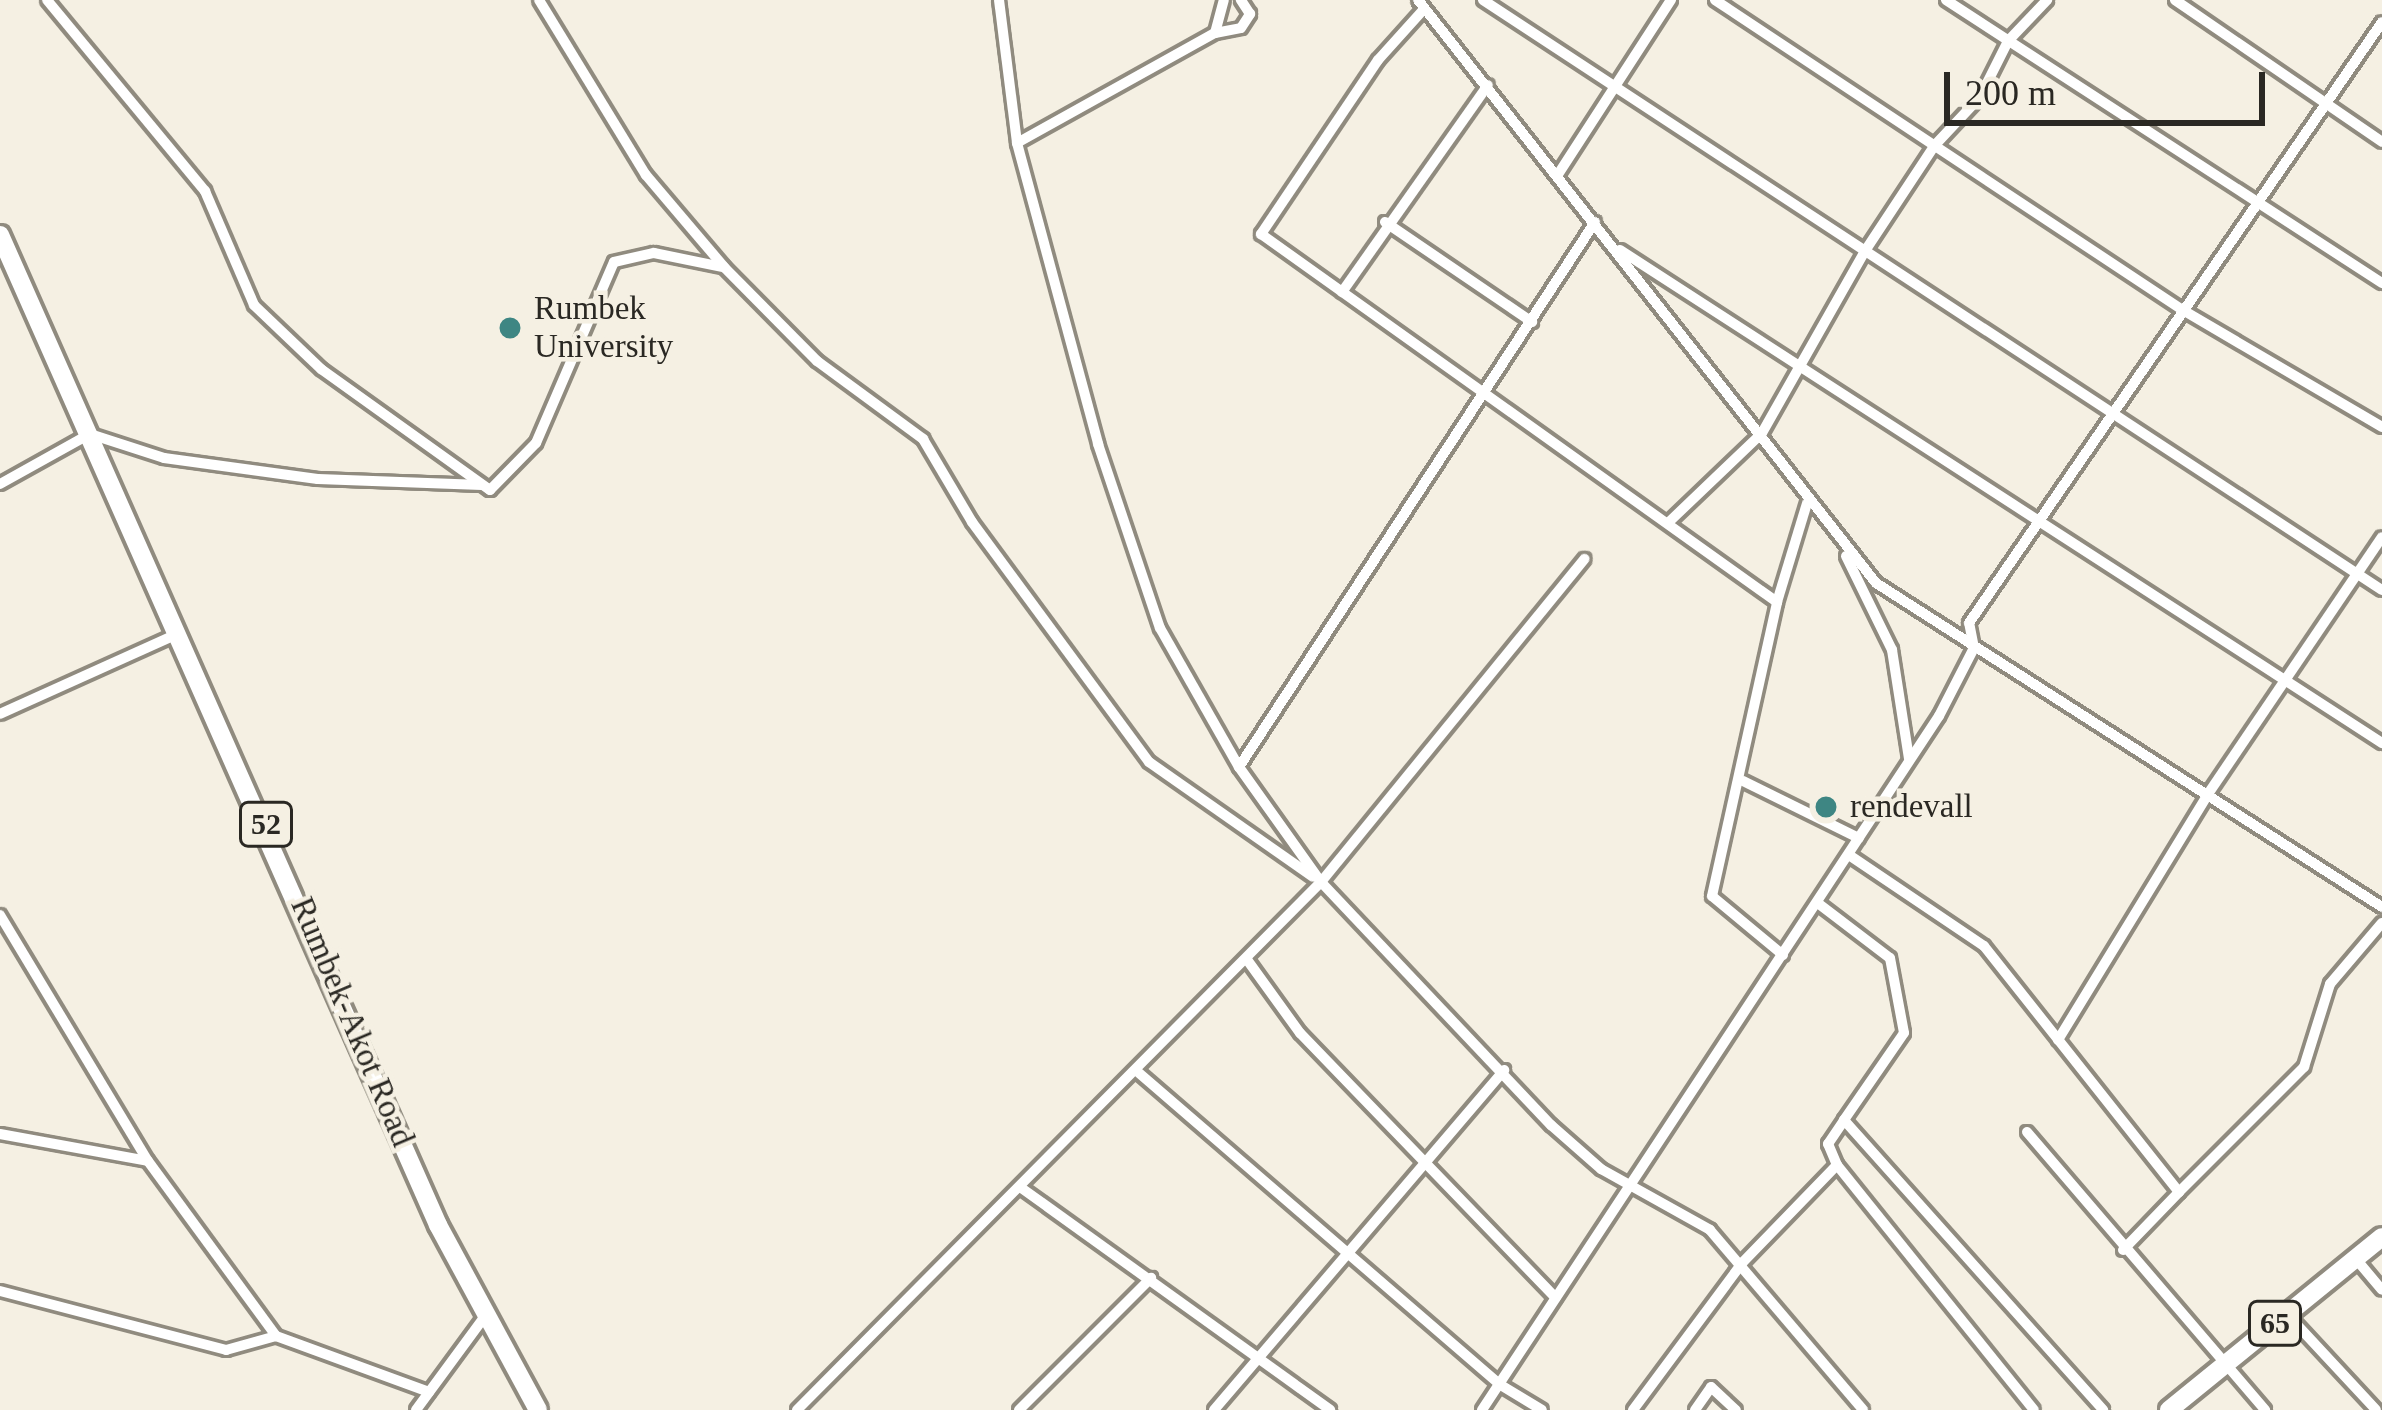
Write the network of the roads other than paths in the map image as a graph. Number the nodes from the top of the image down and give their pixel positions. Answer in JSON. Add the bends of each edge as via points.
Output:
{"nodes":[{"id":1,"x":47,"y":0,"type":"edge"},
{"id":2,"x":539,"y":0,"type":"edge"},
{"id":3,"x":999,"y":0,"type":"edge"},
{"id":4,"x":1224,"y":0,"type":"edge"},
{"id":5,"x":1241,"y":0,"type":"edge"},
{"id":6,"x":1483,"y":0,"type":"edge"},
{"id":7,"x":1671,"y":0,"type":"edge"},
{"id":8,"x":1715,"y":0,"type":"edge"},
{"id":9,"x":1946,"y":0,"type":"edge"},
{"id":10,"x":2047,"y":0,"type":"edge"},
{"id":11,"x":2175,"y":0,"type":"edge"},
{"id":12,"x":1421,"y":4,"type":"edge"},
{"id":13,"x":2382,"y":22,"type":"edge"},
{"id":14,"x":1215,"y":33,"type":"junction"},
{"id":15,"x":2008,"y":41,"type":"junction"},
{"id":16,"x":1487,"y":85,"type":"junction"},
{"id":17,"x":1615,"y":86,"type":"junction"},
{"id":18,"x":2323,"y":105,"type":"junction"},
{"id":19,"x":2382,"y":142,"type":"edge"},
{"id":20,"x":1017,"y":143,"type":"junction"},
{"id":21,"x":1936,"y":145,"type":"junction"},
{"id":22,"x":1557,"y":176,"type":"junction"},
{"id":23,"x":2253,"y":201,"type":"junction"},
{"id":24,"x":1384,"y":221,"type":"junction"},
{"id":25,"x":1595,"y":222,"type":"junction"},
{"id":26,"x":0,"y":235,"type":"edge"},
{"id":27,"x":1617,"y":248,"type":"junction"},
{"id":28,"x":1865,"y":251,"type":"junction"},
{"id":29,"x":724,"y":267,"type":"junction"},
{"id":30,"x":2382,"y":284,"type":"edge"},
{"id":31,"x":1342,"y":292,"type":"junction"},
{"id":32,"x":2180,"y":309,"type":"junction"},
{"id":33,"x":1532,"y":322,"type":"junction"},
{"id":34,"x":1801,"y":364,"type":"junction"},
{"id":35,"x":1488,"y":391,"type":"junction"},
{"id":36,"x":2110,"y":414,"type":"junction"},
{"id":37,"x":2382,"y":427,"type":"edge"},
{"id":38,"x":1762,"y":433,"type":"junction"},
{"id":39,"x":90,"y":434,"type":"junction"},
{"id":40,"x":0,"y":484,"type":"edge"},
{"id":41,"x":483,"y":485,"type":"junction"},
{"id":42,"x":1807,"y":503,"type":"junction"},
{"id":43,"x":1670,"y":521,"type":"junction"},
{"id":44,"x":2038,"y":522,"type":"junction"},
{"id":45,"x":2382,"y":537,"type":"edge"},
{"id":46,"x":1842,"y":547,"type":"junction"},
{"id":47,"x":1584,"y":559,"type":"dead end"},
{"id":48,"x":2354,"y":572,"type":"junction"},
{"id":49,"x":2382,"y":590,"type":"edge"},
{"id":50,"x":1777,"y":602,"type":"junction"},
{"id":51,"x":180,"y":633,"type":"junction"},
{"id":52,"x":1974,"y":648,"type":"junction"},
{"id":53,"x":2285,"y":678,"type":"junction"},
{"id":54,"x":0,"y":714,"type":"edge"},
{"id":55,"x":2382,"y":742,"type":"edge"},
{"id":56,"x":1909,"y":762,"type":"junction"},
{"id":57,"x":1239,"y":767,"type":"junction"},
{"id":58,"x":1743,"y":782,"type":"junction"},
{"id":59,"x":2209,"y":794,"type":"junction"},
{"id":60,"x":1859,"y":838,"type":"junction"},
{"id":61,"x":1850,"y":855,"type":"junction"},
{"id":62,"x":1321,"y":882,"type":"junction"},
{"id":63,"x":1819,"y":904,"type":"junction"},
{"id":64,"x":2382,"y":907,"type":"edge"},
{"id":65,"x":0,"y":916,"type":"edge"},
{"id":66,"x":2382,"y":923,"type":"edge"},
{"id":67,"x":1783,"y":955,"type":"junction"},
{"id":68,"x":1248,"y":961,"type":"junction"},
{"id":69,"x":2058,"y":1040,"type":"junction"},
{"id":70,"x":1504,"y":1070,"type":"junction"},
{"id":71,"x":1138,"y":1073,"type":"junction"},
{"id":72,"x":1844,"y":1120,"type":"junction"},
{"id":73,"x":2026,"y":1132,"type":"dead end"},
{"id":74,"x":0,"y":1134,"type":"edge"},
{"id":75,"x":148,"y":1161,"type":"junction"},
{"id":76,"x":1424,"y":1163,"type":"junction"},
{"id":77,"x":1838,"y":1165,"type":"junction"},
{"id":78,"x":1632,"y":1180,"type":"junction"},
{"id":79,"x":1020,"y":1186,"type":"junction"},
{"id":80,"x":2179,"y":1192,"type":"junction"},
{"id":81,"x":2382,"y":1237,"type":"edge"},
{"id":82,"x":2122,"y":1250,"type":"junction"},
{"id":83,"x":1346,"y":1254,"type":"junction"},
{"id":84,"x":2356,"y":1259,"type":"junction"},
{"id":85,"x":1743,"y":1262,"type":"junction"},
{"id":86,"x":1151,"y":1278,"type":"junction"},
{"id":87,"x":2382,"y":1290,"type":"edge"},
{"id":88,"x":0,"y":1291,"type":"edge"},
{"id":89,"x":1556,"y":1298,"type":"junction"},
{"id":90,"x":2286,"y":1313,"type":"junction"},
{"id":91,"x":485,"y":1316,"type":"junction"},
{"id":92,"x":276,"y":1336,"type":"junction"},
{"id":93,"x":1258,"y":1359,"type":"junction"},
{"id":94,"x":2226,"y":1365,"type":"junction"},
{"id":95,"x":1499,"y":1384,"type":"junction"},
{"id":96,"x":429,"y":1392,"type":"junction"},
{"id":97,"x":416,"y":1410,"type":"edge"},
{"id":98,"x":538,"y":1410,"type":"edge"},
{"id":99,"x":797,"y":1410,"type":"edge"},
{"id":100,"x":1018,"y":1410,"type":"edge"},
{"id":101,"x":1214,"y":1410,"type":"edge"},
{"id":102,"x":1330,"y":1410,"type":"edge"},
{"id":103,"x":1482,"y":1410,"type":"edge"},
{"id":104,"x":1542,"y":1410,"type":"edge"},
{"id":105,"x":1633,"y":1410,"type":"edge"},
{"id":106,"x":1695,"y":1410,"type":"edge"},
{"id":107,"x":1736,"y":1410,"type":"edge"},
{"id":108,"x":1863,"y":1410,"type":"edge"},
{"id":109,"x":2034,"y":1410,"type":"edge"},
{"id":110,"x":2103,"y":1410,"type":"edge"},
{"id":111,"x":2169,"y":1410,"type":"edge"},
{"id":112,"x":2265,"y":1410,"type":"edge"},
{"id":113,"x":2376,"y":1410,"type":"edge"}],
"edges":[{"from":1,"to":41,"type":"street","via":[[206,191],[254,305],[321,369]]},
{"from":2,"to":29,"type":"street","via":[[646,175]]},
{"from":3,"to":20,"type":"street"},
{"from":4,"to":14,"type":"street"},
{"from":5,"to":14,"type":"street","via":[[1250,14],[1241,28]]},
{"from":6,"to":17,"type":"street"},
{"from":7,"to":17,"type":"street"},
{"from":8,"to":21,"type":"street"},
{"from":9,"to":15,"type":"street"},
{"from":10,"to":15,"type":"street"},
{"from":11,"to":18,"type":"street"},
{"from":12,"to":16,"type":"street"},
{"from":12,"to":31,"type":"street","via":[[1261,234]]},
{"from":13,"to":18,"type":"street"},
{"from":14,"to":20,"type":"street"},
{"from":15,"to":21,"type":"street","via":[[1980,97]]},
{"from":15,"to":23,"type":"street"},
{"from":16,"to":22,"type":"street"},
{"from":16,"to":24,"type":"street"},
{"from":17,"to":22,"type":"street"},
{"from":17,"to":28,"type":"street"},
{"from":18,"to":19,"type":"street"},
{"from":18,"to":23,"type":"street"},
{"from":20,"to":57,"type":"street","via":[[1097,444],[1160,628]]},
{"from":21,"to":28,"type":"street"},
{"from":21,"to":32,"type":"street"},
{"from":22,"to":25,"type":"street"},
{"from":23,"to":30,"type":"street"},
{"from":23,"to":32,"type":"street"},
{"from":24,"to":31,"type":"street"},
{"from":24,"to":33,"type":"street"},
{"from":25,"to":27,"type":"street"},
{"from":25,"to":33,"type":"street"},
{"from":26,"to":39,"type":"main road","name":"Rumbek-Akot Road","number":"52"},
{"from":27,"to":34,"type":"street"},
{"from":27,"to":38,"type":"street"},
{"from":28,"to":34,"type":"street"},
{"from":28,"to":36,"type":"street"},
{"from":29,"to":41,"type":"street","via":[[654,253],[614,262],[536,443],[490,490]]},
{"from":29,"to":62,"type":"street","via":[[817,361],[923,439],[972,522],[1149,763]]},
{"from":31,"to":35,"type":"street"},
{"from":32,"to":36,"type":"street"},
{"from":32,"to":37,"type":"street"},
{"from":33,"to":35,"type":"street"},
{"from":34,"to":38,"type":"street"},
{"from":34,"to":44,"type":"street"},
{"from":35,"to":43,"type":"street"},
{"from":35,"to":57,"type":"street"},
{"from":36,"to":44,"type":"street"},
{"from":36,"to":48,"type":"street"},
{"from":38,"to":42,"type":"street"},
{"from":38,"to":43,"type":"street"},
{"from":39,"to":40,"type":"street"},
{"from":39,"to":41,"type":"street","via":[[164,458],[318,479]]},
{"from":39,"to":51,"type":"main road","name":"Rumbek-Akot Road","number":"52"},
{"from":42,"to":46,"type":"street"},
{"from":42,"to":50,"type":"street"},
{"from":43,"to":50,"type":"street"},
{"from":44,"to":52,"type":"street","via":[[1970,623]]},
{"from":44,"to":53,"type":"street"},
{"from":45,"to":48,"type":"street"},
{"from":46,"to":52,"type":"street","via":[[1876,583]]},
{"from":46,"to":56,"type":"street","via":[[1892,650]]},
{"from":47,"to":62,"type":"street"},
{"from":48,"to":49,"type":"street"},
{"from":48,"to":53,"type":"street"},
{"from":50,"to":58,"type":"street"},
{"from":51,"to":54,"type":"street"},
{"from":51,"to":91,"type":"main road","name":"Rumbek-Akot Road","number":"52"},
{"from":52,"to":56,"type":"street"},
{"from":52,"to":59,"type":"street"},
{"from":53,"to":55,"type":"street"},
{"from":53,"to":59,"type":"street"},
{"from":56,"to":60,"type":"street"},
{"from":57,"to":62,"type":"street"},
{"from":58,"to":60,"type":"street"},
{"from":58,"to":67,"type":"street","via":[[1712,896]]},
{"from":59,"to":64,"type":"street"},
{"from":59,"to":69,"type":"street"},
{"from":60,"to":61,"type":"street"},
{"from":61,"to":63,"type":"street"},
{"from":61,"to":69,"type":"street","via":[[1984,946]]},
{"from":62,"to":68,"type":"street"},
{"from":62,"to":70,"type":"street"},
{"from":63,"to":67,"type":"street"},
{"from":63,"to":72,"type":"street","via":[[1890,958],[1904,1033]]},
{"from":65,"to":75,"type":"street"},
{"from":66,"to":80,"type":"street","via":[[2330,984],[2304,1067]]},
{"from":67,"to":78,"type":"street"},
{"from":68,"to":71,"type":"street"},
{"from":68,"to":76,"type":"street","via":[[1300,1033]]},
{"from":69,"to":80,"type":"street"},
{"from":70,"to":76,"type":"street"},
{"from":70,"to":78,"type":"street","via":[[1601,1169]]},
{"from":71,"to":79,"type":"street"},
{"from":71,"to":83,"type":"street"},
{"from":72,"to":77,"type":"street","via":[[1828,1144]]},
{"from":72,"to":110,"type":"street"},
{"from":73,"to":82,"type":"street"},
{"from":74,"to":75,"type":"street"},
{"from":75,"to":92,"type":"street"},
{"from":76,"to":83,"type":"street"},
{"from":76,"to":89,"type":"street"},
{"from":77,"to":85,"type":"street"},
{"from":77,"to":109,"type":"street"},
{"from":78,"to":85,"type":"street","via":[[1710,1230]]},
{"from":78,"to":89,"type":"street"},
{"from":79,"to":86,"type":"street"},
{"from":79,"to":99,"type":"street"},
{"from":80,"to":82,"type":"street"},
{"from":81,"to":84,"type":"main road","number":"65"},
{"from":82,"to":94,"type":"street"},
{"from":83,"to":93,"type":"street"},
{"from":83,"to":95,"type":"street"},
{"from":84,"to":87,"type":"street"},
{"from":84,"to":90,"type":"main road","number":"65"},
{"from":85,"to":105,"type":"street"},
{"from":85,"to":108,"type":"street"},
{"from":86,"to":93,"type":"street"},
{"from":86,"to":100,"type":"street"},
{"from":88,"to":92,"type":"street","via":[[226,1349]]},
{"from":89,"to":95,"type":"street"},
{"from":90,"to":94,"type":"main road","number":"65"},
{"from":90,"to":113,"type":"street"},
{"from":91,"to":96,"type":"street"},
{"from":91,"to":98,"type":"main road","name":"Rumbek-Akot Road","number":"52"},
{"from":92,"to":96,"type":"street"},
{"from":93,"to":101,"type":"street"},
{"from":93,"to":102,"type":"street"},
{"from":94,"to":111,"type":"main road","number":"65"},
{"from":94,"to":112,"type":"street"},
{"from":95,"to":103,"type":"street"},
{"from":95,"to":104,"type":"street"},
{"from":96,"to":97,"type":"street"},
{"from":106,"to":107,"type":"street","via":[[1711,1388]]}]}
